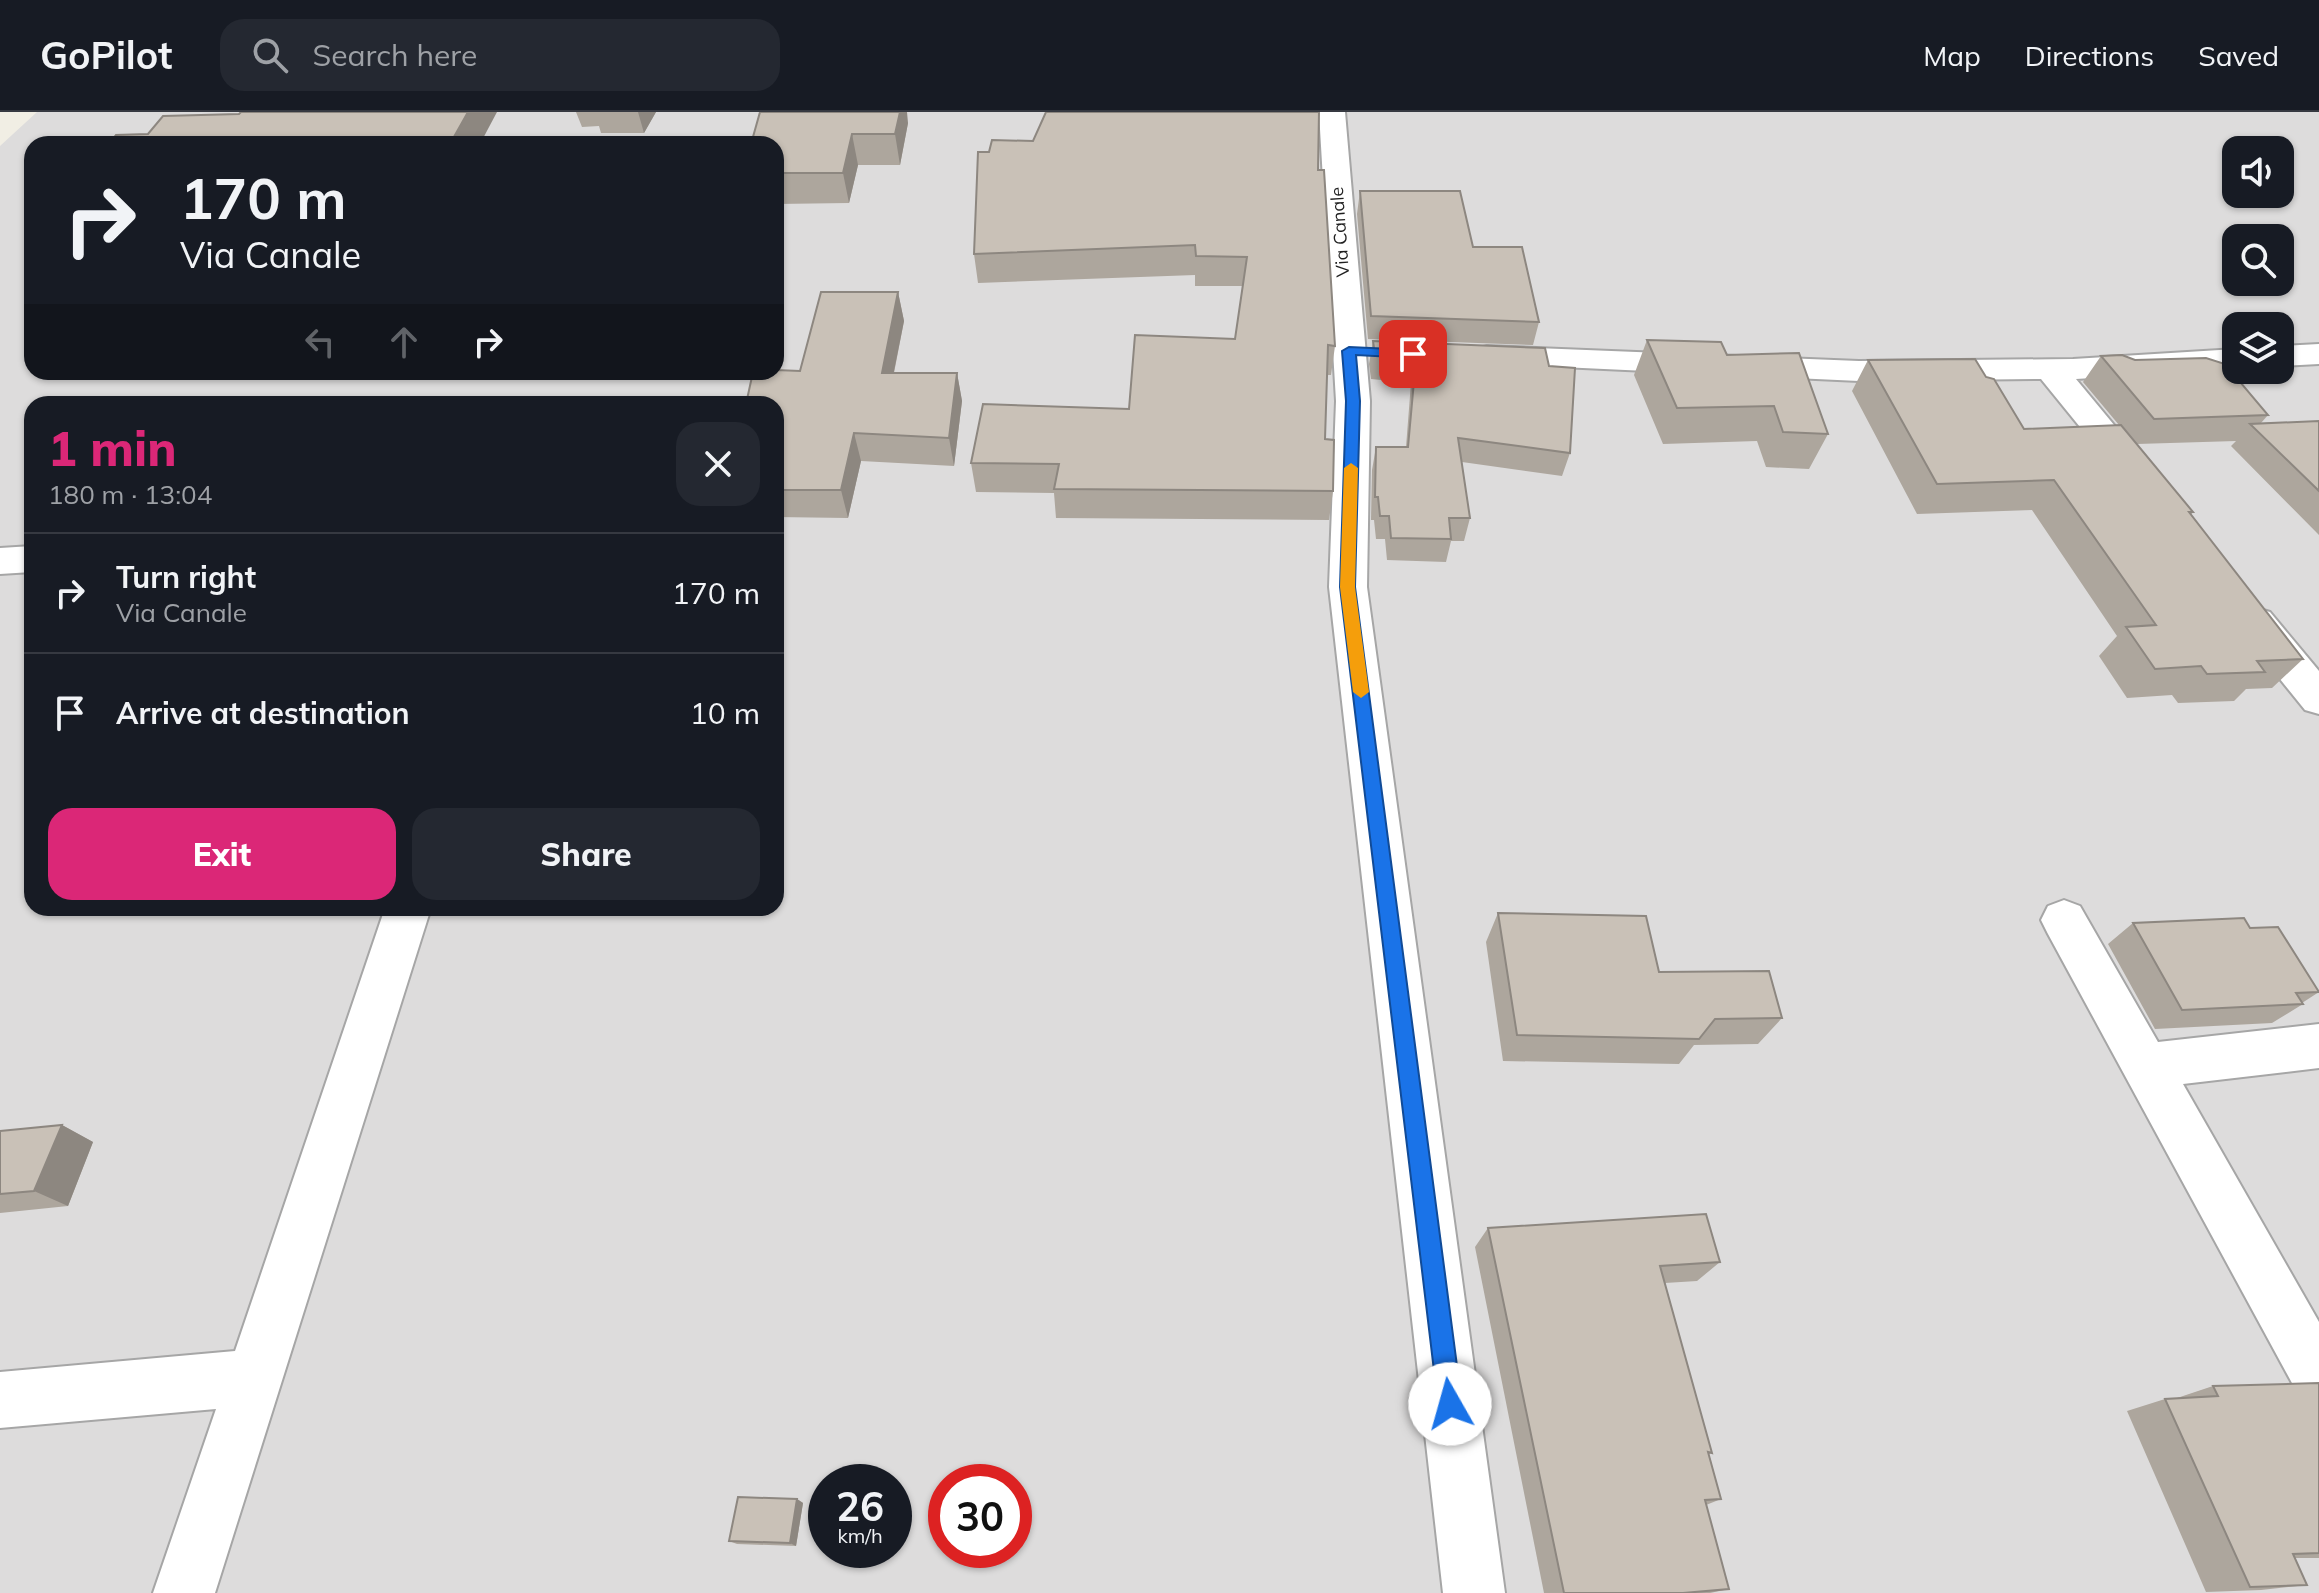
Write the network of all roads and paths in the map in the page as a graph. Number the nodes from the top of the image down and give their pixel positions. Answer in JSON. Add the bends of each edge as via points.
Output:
{"nodes":[{"id":1,"x":1332,"y":112,"type":"edge"},
{"id":2,"x":2319,"y":354,"type":"edge"},
{"id":3,"x":1460,"y":355,"type":"edge"},
{"id":4,"x":2294,"y":355,"type":"edge"},
{"id":5,"x":2222,"y":360,"type":"edge"},
{"id":6,"x":2050,"y":369,"type":"junction"},
{"id":7,"x":2160,"y":503,"type":"edge"},
{"id":8,"x":24,"y":560,"type":"edge"},
{"id":9,"x":0,"y":561,"type":"edge"},
{"id":10,"x":2239,"y":601,"type":"edge"},
{"id":11,"x":2319,"y":699,"type":"edge"},
{"id":12,"x":405,"y":916,"type":"edge"},
{"id":13,"x":2064,"y":920,"type":"dead end"},
{"id":14,"x":2319,"y":1046,"type":"edge"},
{"id":15,"x":2145,"y":1066,"type":"junction"},
{"id":16,"x":2319,"y":1376,"type":"edge"},
{"id":17,"x":252,"y":1378,"type":"junction"},
{"id":18,"x":0,"y":1400,"type":"edge"},
{"id":19,"x":184,"y":1593,"type":"edge"},
{"id":20,"x":1474,"y":1593,"type":"edge"}],
"edges":[{"from":1,"to":20,"type":"street","name":"Via Canale","via":[[1365,352],[1353,401],[1348,587]]},
{"from":2,"to":4,"type":"street"},
{"from":3,"to":6,"type":"street","via":[[1859,371]]},
{"from":5,"to":6,"type":"street"},
{"from":6,"to":7,"type":"street"},
{"from":8,"to":9,"type":"street"},
{"from":10,"to":11,"type":"street"},
{"from":12,"to":17,"type":"street"},
{"from":13,"to":15,"type":"street"},
{"from":14,"to":15,"type":"street"},
{"from":15,"to":16,"type":"street"},
{"from":17,"to":18,"type":"street"},
{"from":17,"to":19,"type":"street"}]}
